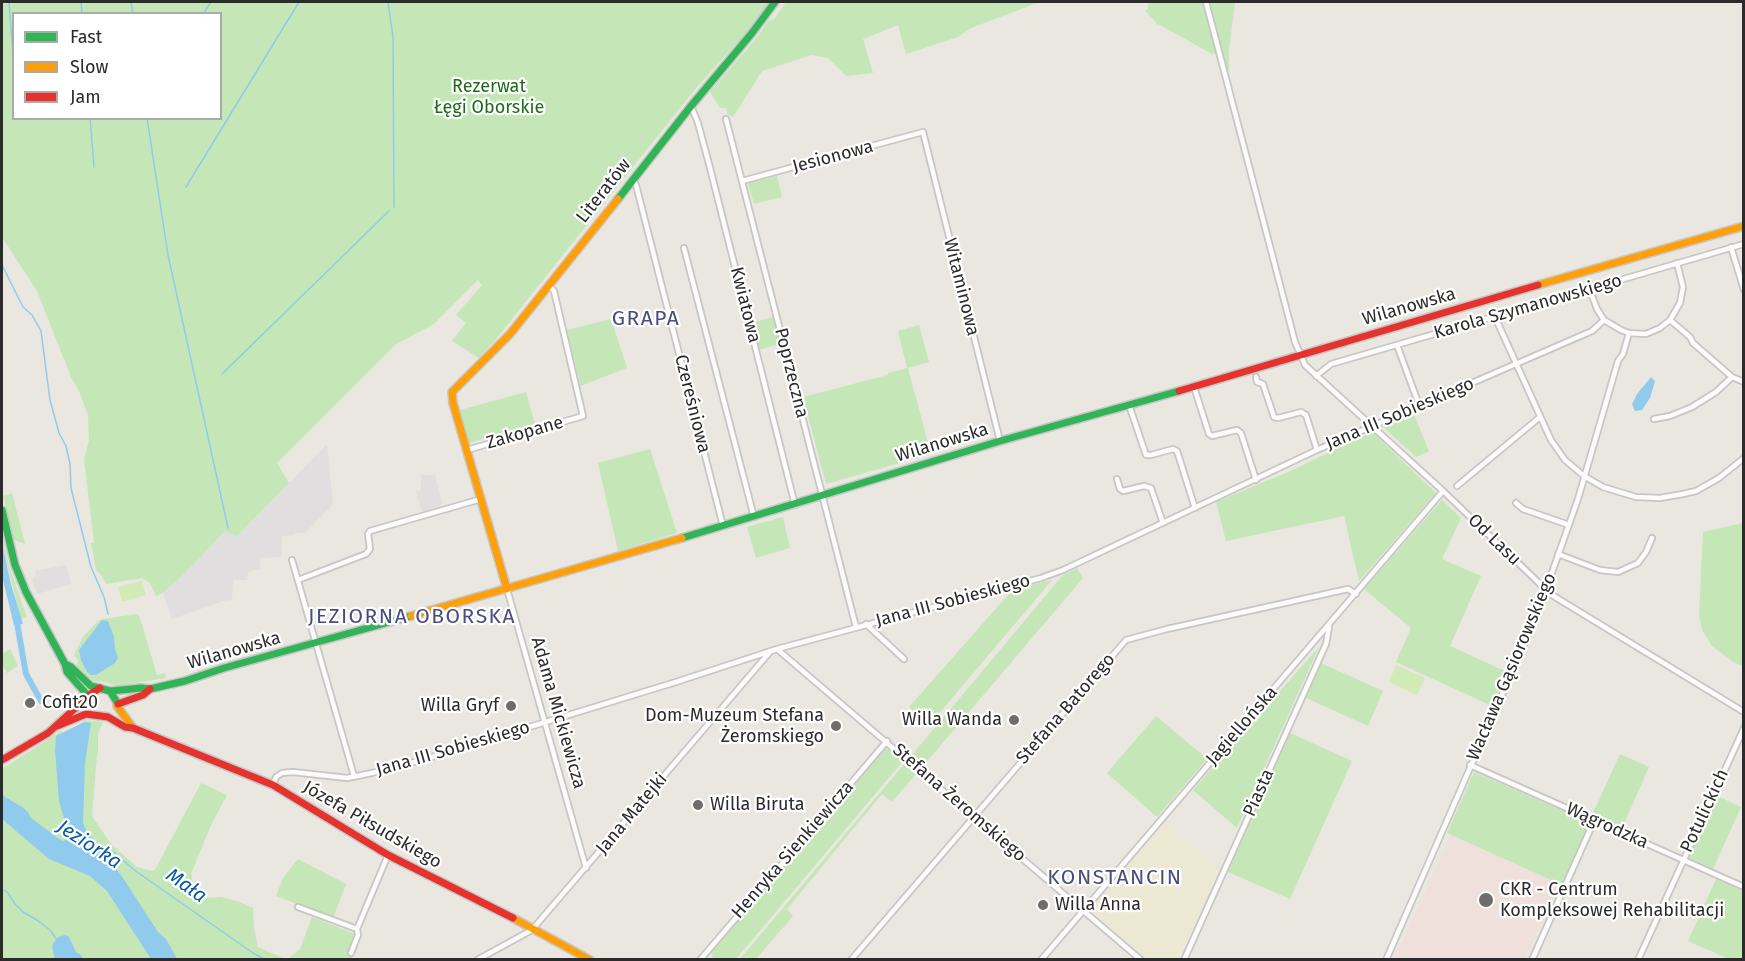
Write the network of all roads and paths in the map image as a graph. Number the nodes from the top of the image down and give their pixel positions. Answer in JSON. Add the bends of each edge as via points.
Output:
{"nodes":[{"id":1,"x":775,"y":2,"type":"edge"},
{"id":2,"x":1206,"y":2,"type":"edge"},
{"id":3,"x":691,"y":106,"type":"junction"},
{"id":4,"x":726,"y":119,"type":"dead end"},
{"id":5,"x":924,"y":132,"type":"joint"},
{"id":6,"x":633,"y":179,"type":"junction"},
{"id":7,"x":742,"y":182,"type":"junction"},
{"id":8,"x":1743,"y":226,"type":"edge"},
{"id":9,"x":1743,"y":244,"type":"edge"},
{"id":10,"x":684,"y":248,"type":"dead end"},
{"id":11,"x":1731,"y":248,"type":"junction"},
{"id":12,"x":1677,"y":263,"type":"junction"},
{"id":13,"x":1742,"y":283,"type":"edge"},
{"id":14,"x":549,"y":285,"type":"junction"},
{"id":15,"x":1589,"y":288,"type":"junction"},
{"id":16,"x":1743,"y":290,"type":"edge"},
{"id":17,"x":1495,"y":317,"type":"junction"},
{"id":18,"x":1604,"y":320,"type":"junction"},
{"id":19,"x":1670,"y":320,"type":"junction"},
{"id":20,"x":1629,"y":333,"type":"junction"},
{"id":21,"x":1397,"y":345,"type":"junction"},
{"id":22,"x":1300,"y":354,"type":"junction"},
{"id":23,"x":1515,"y":364,"type":"junction"},
{"id":24,"x":1317,"y":376,"type":"junction"},
{"id":25,"x":1256,"y":377,"type":"dead end"},
{"id":26,"x":1732,"y":377,"type":"junction"},
{"id":27,"x":1743,"y":382,"type":"edge"},
{"id":28,"x":1194,"y":387,"type":"junction"},
{"id":29,"x":452,"y":394,"type":"joint"},
{"id":30,"x":1130,"y":405,"type":"junction"},
{"id":31,"x":1419,"y":405,"type":"junction"},
{"id":32,"x":1540,"y":417,"type":"junction"},
{"id":33,"x":1654,"y":419,"type":"dead end"},
{"id":34,"x":1372,"y":426,"type":"junction"},
{"id":35,"x":1000,"y":441,"type":"junction"},
{"id":36,"x":467,"y":450,"type":"junction"},
{"id":37,"x":1317,"y":450,"type":"junction"},
{"id":38,"x":1743,"y":458,"type":"edge"},
{"id":39,"x":1584,"y":476,"type":"junction"},
{"id":40,"x":1116,"y":479,"type":"dead end"},
{"id":41,"x":1256,"y":480,"type":"junction"},
{"id":42,"x":1457,"y":486,"type":"dead end"},
{"id":43,"x":1443,"y":491,"type":"junction"},
{"id":44,"x":822,"y":496,"type":"junction"},
{"id":45,"x":481,"y":499,"type":"junction"},
{"id":46,"x":1516,"y":503,"type":"dead end"},
{"id":47,"x":795,"y":505,"type":"junction"},
{"id":48,"x":1195,"y":508,"type":"junction"},
{"id":49,"x":2,"y":510,"type":"edge"},
{"id":50,"x":754,"y":517,"type":"junction"},
{"id":51,"x":1163,"y":523,"type":"junction"},
{"id":52,"x":1569,"y":525,"type":"junction"},
{"id":53,"x":723,"y":526,"type":"junction"},
{"id":54,"x":1652,"y":538,"type":"dead end"},
{"id":55,"x":1558,"y":555,"type":"junction"},
{"id":56,"x":292,"y":560,"type":"dead end"},
{"id":57,"x":298,"y":580,"type":"junction"},
{"id":58,"x":507,"y":589,"type":"junction"},
{"id":59,"x":1547,"y":592,"type":"junction"},
{"id":60,"x":1356,"y":594,"type":"junction"},
{"id":61,"x":866,"y":624,"type":"junction"},
{"id":62,"x":1329,"y":625,"type":"junction"},
{"id":63,"x":856,"y":627,"type":"junction"},
{"id":64,"x":316,"y":643,"type":"junction"},
{"id":65,"x":777,"y":649,"type":"junction"},
{"id":66,"x":770,"y":651,"type":"junction"},
{"id":67,"x":904,"y":659,"type":"dead end"},
{"id":68,"x":65,"y":664,"type":"junction"},
{"id":69,"x":99,"y":688,"type":"junction"},
{"id":70,"x":150,"y":689,"type":"junction"},
{"id":71,"x":111,"y":692,"type":"junction"},
{"id":72,"x":86,"y":699,"type":"junction"},
{"id":73,"x":117,"y":705,"type":"junction"},
{"id":74,"x":1743,"y":712,"type":"edge"},
{"id":75,"x":94,"y":715,"type":"junction"},
{"id":76,"x":103,"y":716,"type":"junction"},
{"id":77,"x":545,"y":722,"type":"junction"},
{"id":78,"x":57,"y":726,"type":"junction"},
{"id":79,"x":134,"y":728,"type":"junction"},
{"id":80,"x":1743,"y":728,"type":"edge"},
{"id":81,"x":887,"y":741,"type":"junction"},
{"id":82,"x":4,"y":759,"type":"edge"},
{"id":83,"x":1470,"y":765,"type":"junction"},
{"id":84,"x":354,"y":776,"type":"junction"},
{"id":85,"x":273,"y":785,"type":"junction"},
{"id":86,"x":974,"y":816,"type":"junction"},
{"id":87,"x":1594,"y":821,"type":"junction"},
{"id":88,"x":388,"y":855,"type":"junction"},
{"id":89,"x":1683,"y":860,"type":"junction"},
{"id":90,"x":586,"y":868,"type":"junction"},
{"id":91,"x":1743,"y":887,"type":"edge"},
{"id":92,"x":298,"y":907,"type":"dead end"},
{"id":93,"x":1084,"y":910,"type":"junction"},
{"id":94,"x":533,"y":928,"type":"junction"},
{"id":95,"x":357,"y":929,"type":"junction"},
{"id":96,"x":351,"y":953,"type":"dead end"},
{"id":97,"x":477,"y":960,"type":"edge"},
{"id":98,"x":590,"y":960,"type":"edge"},
{"id":99,"x":700,"y":960,"type":"edge"},
{"id":100,"x":851,"y":960,"type":"edge"},
{"id":101,"x":1041,"y":960,"type":"edge"},
{"id":102,"x":1141,"y":960,"type":"edge"},
{"id":103,"x":1185,"y":960,"type":"edge"},
{"id":104,"x":1386,"y":960,"type":"edge"},
{"id":105,"x":1532,"y":960,"type":"edge"},
{"id":106,"x":1638,"y":960,"type":"edge"}],
"edges":[{"from":1,"to":3,"type":"main road","name":"Literatów"},
{"from":2,"to":22,"type":"street"},
{"from":3,"to":6,"type":"main road","name":"Literatów"},
{"from":3,"to":47,"type":"street","name":"Kwiatowa"},
{"from":4,"to":7,"type":"street","name":"Poprzeczna"},
{"from":5,"to":7,"type":"street","name":"Jesionowa"},
{"from":5,"to":35,"type":"street","name":"Witaminowa"},
{"from":6,"to":14,"type":"main road","name":"Literatów"},
{"from":6,"to":53,"type":"street","name":"Czereśniowa"},
{"from":7,"to":44,"type":"street","name":"Poprzeczna"},
{"from":8,"to":22,"type":"main road","name":"Wilanowska"},
{"from":9,"to":11,"type":"street","name":"Karola Szymanowskiego"},
{"from":10,"to":50,"type":"street"},
{"from":11,"to":12,"type":"street","name":"Karola Szymanowskiego"},
{"from":11,"to":13,"type":"street"},
{"from":12,"to":15,"type":"street","name":"Karola Szymanowskiego"},
{"from":12,"to":19,"type":"street","via":[[1682,279],[1681,297]]},
{"from":13,"to":16,"type":"street"},
{"from":14,"to":29,"type":"main road","name":"Literatów","via":[[510,334]]},
{"from":14,"to":36,"type":"street","name":"Zakopane","via":[[554,291],[583,416]]},
{"from":15,"to":17,"type":"street","name":"Karola Szymanowskiego"},
{"from":15,"to":18,"type":"street"},
{"from":17,"to":21,"type":"street","name":"Karola Szymanowskiego"},
{"from":17,"to":23,"type":"street"},
{"from":18,"to":20,"type":"street"},
{"from":18,"to":23,"type":"street","name":"Jana III Sobieskiego","via":[[1592,331]]},
{"from":19,"to":20,"type":"street","via":[[1646,334]]},
{"from":19,"to":26,"type":"street"},
{"from":20,"to":39,"type":"street","name":"Wacława Gąsiorowskiego"},
{"from":21,"to":24,"type":"street","name":"Karola Szymanowskiego","via":[[1331,364]]},
{"from":21,"to":31,"type":"street"},
{"from":22,"to":24,"type":"street","name":"Od Lasu"},
{"from":22,"to":28,"type":"main road","name":"Wilanowska"},
{"from":23,"to":31,"type":"street","name":"Jana III Sobieskiego"},
{"from":23,"to":32,"type":"street"},
{"from":24,"to":34,"type":"street","name":"Od Lasu"},
{"from":25,"to":37,"type":"street","via":[[1263,384],[1274,417],[1306,414]]},
{"from":26,"to":27,"type":"street"},
{"from":26,"to":33,"type":"street","via":[[1692,407]]},
{"from":28,"to":30,"type":"main road","name":"Wilanowska"},
{"from":28,"to":41,"type":"street","via":[[1209,434],[1237,430],[1241,433]]},
{"from":29,"to":36,"type":"main road","name":"Adama Mickiewicza"},
{"from":30,"to":35,"type":"main road","name":"Wilanowska"},
{"from":30,"to":48,"type":"street","via":[[1146,455],[1177,451]]},
{"from":31,"to":34,"type":"street","name":"Jana III Sobieskiego"},
{"from":32,"to":39,"type":"street","via":[[1561,454]]},
{"from":32,"to":42,"type":"street"},
{"from":34,"to":37,"type":"street","name":"Jana III Sobieskiego"},
{"from":34,"to":43,"type":"street","name":"Od Lasu"},
{"from":35,"to":44,"type":"main road","name":"Wilanowska"},
{"from":36,"to":45,"type":"main road","name":"Adama Mickiewicza"},
{"from":37,"to":41,"type":"street","name":"Jana III Sobieskiego"},
{"from":38,"to":39,"type":"street","via":[[1707,486],[1660,498],[1626,495]]},
{"from":39,"to":52,"type":"street","name":"Wacława Gąsiorowskiego"},
{"from":40,"to":51,"type":"street","via":[[1123,491],[1151,488]]},
{"from":41,"to":48,"type":"street","name":"Jana III Sobieskiego"},
{"from":43,"to":59,"type":"street","name":"Od Lasu"},
{"from":43,"to":60,"type":"street","name":"Jagiellońska"},
{"from":44,"to":47,"type":"main road","name":"Wilanowska"},
{"from":44,"to":63,"type":"street","name":"Poprzeczna"},
{"from":45,"to":57,"type":"street","via":[[370,531],[370,549],[366,554]]},
{"from":45,"to":58,"type":"main road","name":"Adama Mickiewicza"},
{"from":46,"to":52,"type":"street"},
{"from":47,"to":50,"type":"main road","name":"Wilanowska"},
{"from":48,"to":51,"type":"street","name":"Jana III Sobieskiego"},
{"from":49,"to":68,"type":"main road","via":[[19,575]]},
{"from":50,"to":53,"type":"main road","name":"Wilanowska"},
{"from":51,"to":61,"type":"street","name":"Jana III Sobieskiego","via":[[1041,578]]},
{"from":52,"to":55,"type":"street","name":"Wacława Gąsiorowskiego"},
{"from":53,"to":58,"type":"main road","name":"Wilanowska"},
{"from":54,"to":55,"type":"street","via":[[1638,563],[1618,572]]},
{"from":55,"to":59,"type":"street","name":"Wacława Gąsiorowskiego"},
{"from":56,"to":57,"type":"street"},
{"from":57,"to":64,"type":"street"},
{"from":58,"to":64,"type":"main road","name":"Wilanowska"},
{"from":58,"to":77,"type":"street","name":"Adama Mickiewicza"},
{"from":59,"to":74,"type":"street","name":"Od Lasu"},
{"from":59,"to":83,"type":"street","name":"Wacława Gąsiorowskiego"},
{"from":60,"to":62,"type":"street","name":"Jagiellońska"},
{"from":60,"to":86,"type":"street","name":"Stefana Batorego","via":[[1348,589],[1126,640]]},
{"from":61,"to":63,"type":"street","name":"Jana III Sobieskiego"},
{"from":61,"to":67,"type":"street"},
{"from":62,"to":93,"type":"street","name":"Jagiellońska"},
{"from":62,"to":103,"type":"street","name":"Piasta","via":[[1326,644]]},
{"from":63,"to":65,"type":"street","name":"Jana III Sobieskiego"},
{"from":64,"to":70,"type":"main road","name":"Wilanowska"},
{"from":64,"to":84,"type":"street"},
{"from":65,"to":66,"type":"street","name":"Jana III Sobieskiego"},
{"from":65,"to":81,"type":"street","name":"Stefana Żeromskiego"},
{"from":66,"to":77,"type":"street","name":"Jana III Sobieskiego"},
{"from":66,"to":90,"type":"street","name":"Jana Matejki"},
{"from":68,"to":69,"type":"main road","via":[[88,684]]},
{"from":68,"to":72,"type":"main road","via":[[69,675],[85,691]]},
{"from":69,"to":71,"type":"main road"},
{"from":69,"to":72,"type":"main road"},
{"from":70,"to":71,"type":"main road","name":"Wilanowska"},
{"from":70,"to":73,"type":"main road","name":"Wilanowska"},
{"from":71,"to":73,"type":"main road"},
{"from":72,"to":75,"type":"main road"},
{"from":72,"to":78,"type":"main road"},
{"from":73,"to":76,"type":"main road"},
{"from":73,"to":79,"type":"main road"},
{"from":75,"to":76,"type":"main road"},
{"from":75,"to":78,"type":"main road","via":[[82,715]]},
{"from":76,"to":79,"type":"main road","name":"Józefa Piłsudskiego"},
{"from":77,"to":84,"type":"street","name":"Jana III Sobieskiego","via":[[422,760]]},
{"from":77,"to":90,"type":"street","name":"Adama Mickiewicza"},
{"from":78,"to":82,"type":"main road"},
{"from":79,"to":85,"type":"main road","name":"Józefa Piłsudskiego"},
{"from":80,"to":89,"type":"street","name":"Potulickich"},
{"from":81,"to":86,"type":"street","name":"Stefana Żeromskiego"},
{"from":81,"to":99,"type":"street","name":"Henryka Sienkiewicza"},
{"from":83,"to":87,"type":"street","name":"Wągrodzka"},
{"from":83,"to":104,"type":"street","name":"Wacława Gąsiorowskiego"},
{"from":84,"to":85,"type":"street","name":"Jana III Sobieskiego","via":[[293,772],[276,777]]},
{"from":85,"to":88,"type":"main road","name":"Józefa Piłsudskiego"},
{"from":86,"to":93,"type":"street","name":"Stefana Żeromskiego"},
{"from":86,"to":100,"type":"street","name":"Stefana Batorego"},
{"from":87,"to":89,"type":"street","name":"Wągrodzka"},
{"from":87,"to":105,"type":"street"},
{"from":88,"to":94,"type":"main road","name":"Józefa Piłsudskiego"},
{"from":88,"to":95,"type":"street"},
{"from":89,"to":91,"type":"street","name":"Wągrodzka"},
{"from":89,"to":106,"type":"street","name":"Potulickich"},
{"from":90,"to":94,"type":"street","name":"Jana Matejki"},
{"from":92,"to":95,"type":"street"},
{"from":93,"to":101,"type":"street","name":"Jagiellońska"},
{"from":93,"to":102,"type":"street","name":"Stefana Żeromskiego"},
{"from":94,"to":97,"type":"street","name":"Jana Matejki"},
{"from":94,"to":98,"type":"main road","name":"Józefa Piłsudskiego"},
{"from":95,"to":96,"type":"street"}]}
